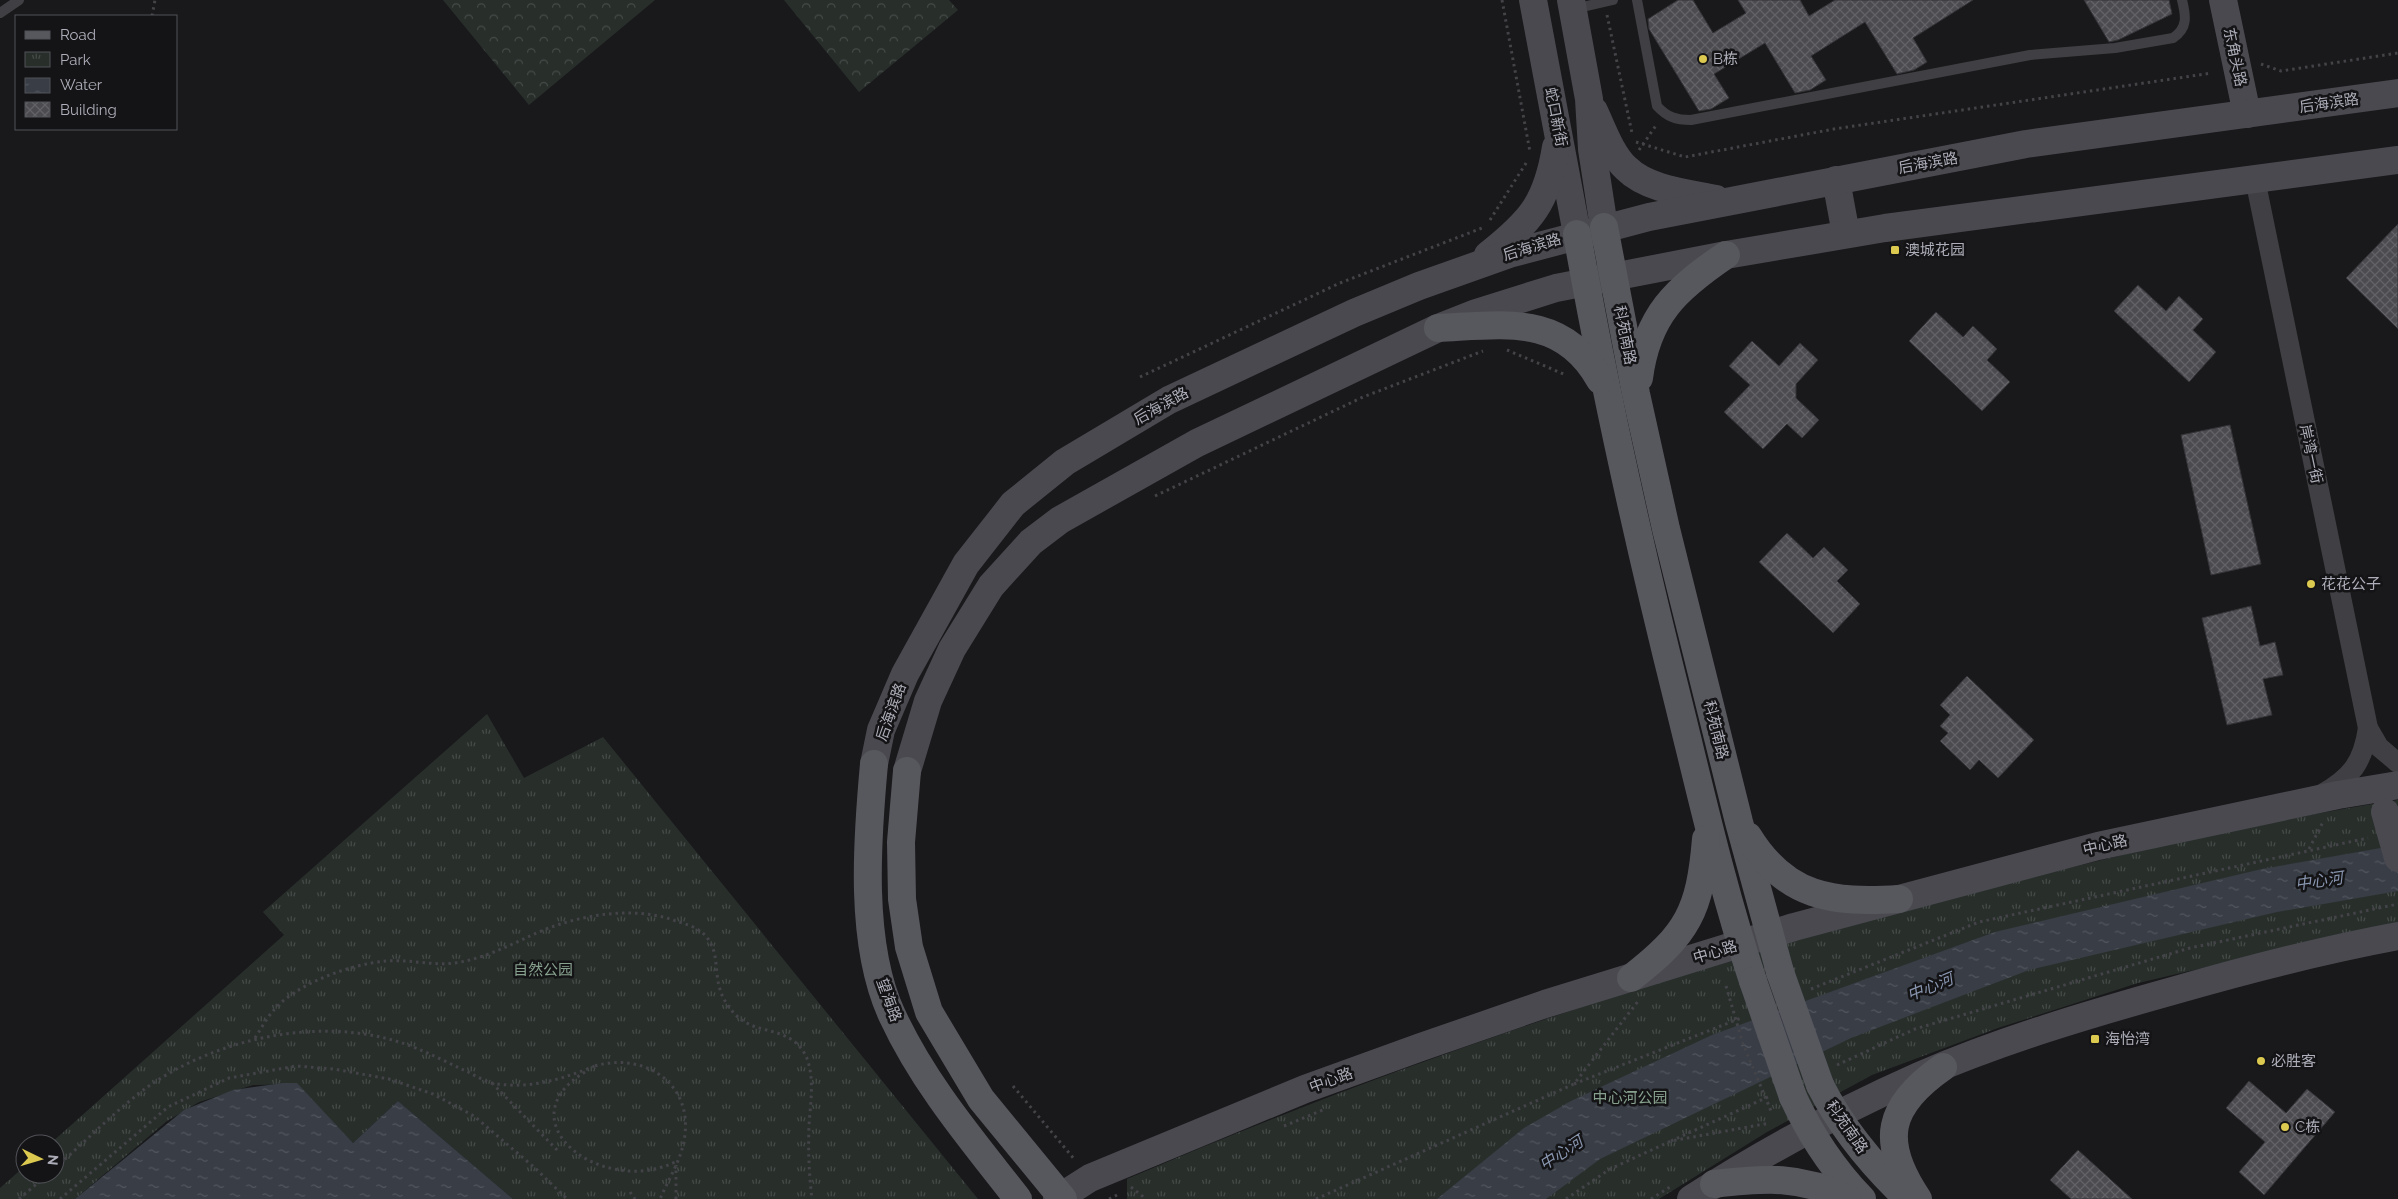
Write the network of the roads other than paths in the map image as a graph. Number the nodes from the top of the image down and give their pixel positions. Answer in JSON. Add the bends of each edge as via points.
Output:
{"nodes":[{"id":1,"x":19,"y":0,"type":"edge"},
{"id":2,"x":1534,"y":0,"type":"edge"},
{"id":3,"x":1613,"y":0,"type":"edge"},
{"id":4,"x":1637,"y":0,"type":"edge"},
{"id":5,"x":2182,"y":0,"type":"edge"},
{"id":6,"x":2223,"y":0,"type":"edge"},
{"id":7,"x":1572,"y":4,"type":"edge"},
{"id":8,"x":0,"y":13,"type":"edge"},
{"id":9,"x":2398,"y":93,"type":"edge"},
{"id":10,"x":1589,"y":99,"type":"junction"},
{"id":11,"x":2247,"y":114,"type":"junction"},
{"id":12,"x":1558,"y":128,"type":"junction"},
{"id":13,"x":2398,"y":160,"type":"edge"},
{"id":14,"x":2254,"y":179,"type":"junction"},
{"id":15,"x":1836,"y":180,"type":"junction"},
{"id":16,"x":1728,"y":201,"type":"junction"},
{"id":17,"x":1604,"y":227,"type":"junction"},
{"id":18,"x":1577,"y":234,"type":"junction"},
{"id":19,"x":1846,"y":234,"type":"junction"},
{"id":20,"x":1726,"y":255,"type":"junction"},
{"id":21,"x":1476,"y":265,"type":"junction"},
{"id":22,"x":1613,"y":277,"type":"junction"},
{"id":23,"x":1585,"y":282,"type":"junction"},
{"id":24,"x":1438,"y":328,"type":"junction"},
{"id":25,"x":1606,"y":391,"type":"junction"},
{"id":26,"x":1636,"y":394,"type":"junction"},
{"id":27,"x":2368,"y":728,"type":"junction"},
{"id":28,"x":2398,"y":763,"type":"edge"},
{"id":29,"x":874,"y":764,"type":"joint"},
{"id":30,"x":2398,"y":785,"type":"edge"},
{"id":31,"x":2362,"y":790,"type":"junction"},
{"id":32,"x":2309,"y":801,"type":"junction"},
{"id":33,"x":1708,"y":820,"type":"junction"},
{"id":34,"x":1739,"y":822,"type":"junction"},
{"id":35,"x":2398,"y":858,"type":"edge"},
{"id":36,"x":1899,"y":898,"type":"junction"},
{"id":37,"x":1769,"y":936,"type":"junction"},
{"id":38,"x":2397,"y":941,"type":"edge"},
{"id":39,"x":1741,"y":944,"type":"junction"},
{"id":40,"x":1632,"y":988,"type":"junction"},
{"id":41,"x":1944,"y":1066,"type":"junction"},
{"id":42,"x":1835,"y":1116,"type":"junction"},
{"id":43,"x":1809,"y":1129,"type":"junction"},
{"id":44,"x":1714,"y":1184,"type":"junction"},
{"id":45,"x":1060,"y":1198,"type":"edge"},
{"id":46,"x":1018,"y":1199,"type":"edge"},
{"id":47,"x":1691,"y":1199,"type":"edge"},
{"id":48,"x":1848,"y":1199,"type":"edge"},
{"id":49,"x":1862,"y":1199,"type":"edge"},
{"id":50,"x":1908,"y":1199,"type":"edge"},
{"id":51,"x":1918,"y":1199,"type":"edge"}],
"edges":[{"from":1,"to":8,"type":"lane"},
{"from":2,"to":12,"type":"main road","name":"蛇口新街"},
{"from":3,"to":7,"type":"lane"},
{"from":4,"to":5,"type":"lane","via":[[1657,106],[1664,114],[1677,120],[1691,120],[2030,55],[2116,48],[2173,38],[2184,27],[2186,18]]},
{"from":6,"to":11,"type":"main road","name":"东角头路"},
{"from":7,"to":10,"type":"main road","name":"蛇口新街"},
{"from":9,"to":11,"type":"main road","name":"后海滨路"},
{"from":10,"to":16,"type":"main road","via":[[1626,168],[1645,180],[1670,189]]},
{"from":10,"to":17,"type":"main road","name":"蛇口新街","via":[[1592,149]]},
{"from":11,"to":15,"type":"main road","name":"后海滨路","via":[[2026,144]]},
{"from":12,"to":18,"type":"main road","name":"蛇口新街"},
{"from":12,"to":21,"type":"main road","via":[[1548,186],[1537,208],[1526,223]]},
{"from":13,"to":14,"type":"main road","name":"后海滨路"},
{"from":14,"to":19,"type":"main road","name":"后海滨路"},
{"from":14,"to":27,"type":"street","name":"岸湾一街"},
{"from":15,"to":16,"type":"main road","name":"后海滨路"},
{"from":15,"to":19,"type":"main road"},
{"from":16,"to":17,"type":"main road","name":"后海滨路"},
{"from":17,"to":18,"type":"main road","name":"后海滨路"},
{"from":17,"to":22,"type":"main road","name":"科苑南路"},
{"from":18,"to":21,"type":"main road","name":"后海滨路"},
{"from":18,"to":23,"type":"main road","name":"科苑南路"},
{"from":19,"to":20,"type":"main road","name":"后海滨路"},
{"from":20,"to":22,"type":"main road","name":"后海滨路"},
{"from":20,"to":26,"type":"main road","via":[[1679,290],[1656,317],[1643,349]]},
{"from":21,"to":29,"type":"main road","name":"后海滨路","via":[[1354,313],[1169,400],[1065,462],[1013,504],[966,564],[905,674],[881,730]]},
{"from":22,"to":23,"type":"main road","name":"后海滨路"},
{"from":22,"to":26,"type":"main road","name":"科苑南路"},
{"from":23,"to":24,"type":"main road","name":"后海滨路","via":[[1540,292]]},
{"from":23,"to":25,"type":"main road","name":"科苑南路"},
{"from":24,"to":25,"type":"main road","via":[[1518,326],[1557,335],[1582,353]]},
{"from":24,"to":45,"type":"main road","name":"后海滨路","via":[[1197,443],[1060,520],[1031,542],[991,586],[952,649],[928,700],[907,771],[901,842],[902,899],[909,947],[930,1012],[981,1100]]},
{"from":25,"to":33,"type":"main road","name":"科苑南路","via":[[1638,538]]},
{"from":26,"to":34,"type":"main road","name":"科苑南路"},
{"from":27,"to":28,"type":"street","via":[[2380,747]]},
{"from":27,"to":32,"type":"street","via":[[2365,749],[2357,766],[2344,780]]},
{"from":29,"to":46,"type":"main road","name":"望海路","via":[[868,828],[868,890],[875,960],[891,1014],[954,1120]]},
{"from":30,"to":31,"type":"main road","name":"中心路"},
{"from":31,"to":32,"type":"main road","name":"中心路"},
{"from":31,"to":35,"type":"main road","bridge":true,"via":[[2377,800],[2385,812]]},
{"from":32,"to":36,"type":"main road","name":"中心路","via":[[2098,846]]},
{"from":33,"to":39,"type":"main road","name":"科苑南路"},
{"from":33,"to":40,"type":"main road","via":[[1702,877],[1690,916]]},
{"from":34,"to":36,"type":"main road","via":[[1764,858],[1797,886],[1843,900]]},
{"from":34,"to":37,"type":"main road","name":"科苑南路"},
{"from":36,"to":37,"type":"main road","name":"中心路"},
{"from":37,"to":39,"type":"main road","name":"中心路"},
{"from":37,"to":42,"type":"main road","name":"科苑南路","bridge":true,"via":[[1780,972],[1827,1076]]},
{"from":38,"to":41,"type":"main road","via":[[2347,946],[2271,964],[2128,1004]]},
{"from":39,"to":40,"type":"main road","name":"中心路"},
{"from":39,"to":43,"type":"main road","name":"科苑南路","bridge":true,"via":[[1753,981],[1778,1101]]},
{"from":40,"to":45,"type":"main road","name":"中心路","via":[[1545,1004],[1305,1089],[1090,1178]]},
{"from":41,"to":42,"type":"main road"},
{"from":41,"to":51,"type":"main road","via":[[1914,1089],[1894,1126],[1896,1156]]},
{"from":42,"to":43,"type":"main road"},
{"from":42,"to":50,"type":"main road","name":"科苑南路","via":[[1849,1136]]},
{"from":43,"to":44,"type":"main road"},
{"from":43,"to":49,"type":"main road","name":"科苑南路","via":[[1832,1166]]},
{"from":44,"to":47,"type":"main road"},
{"from":44,"to":48,"type":"main road","via":[[1776,1178],[1824,1187]]}]}
